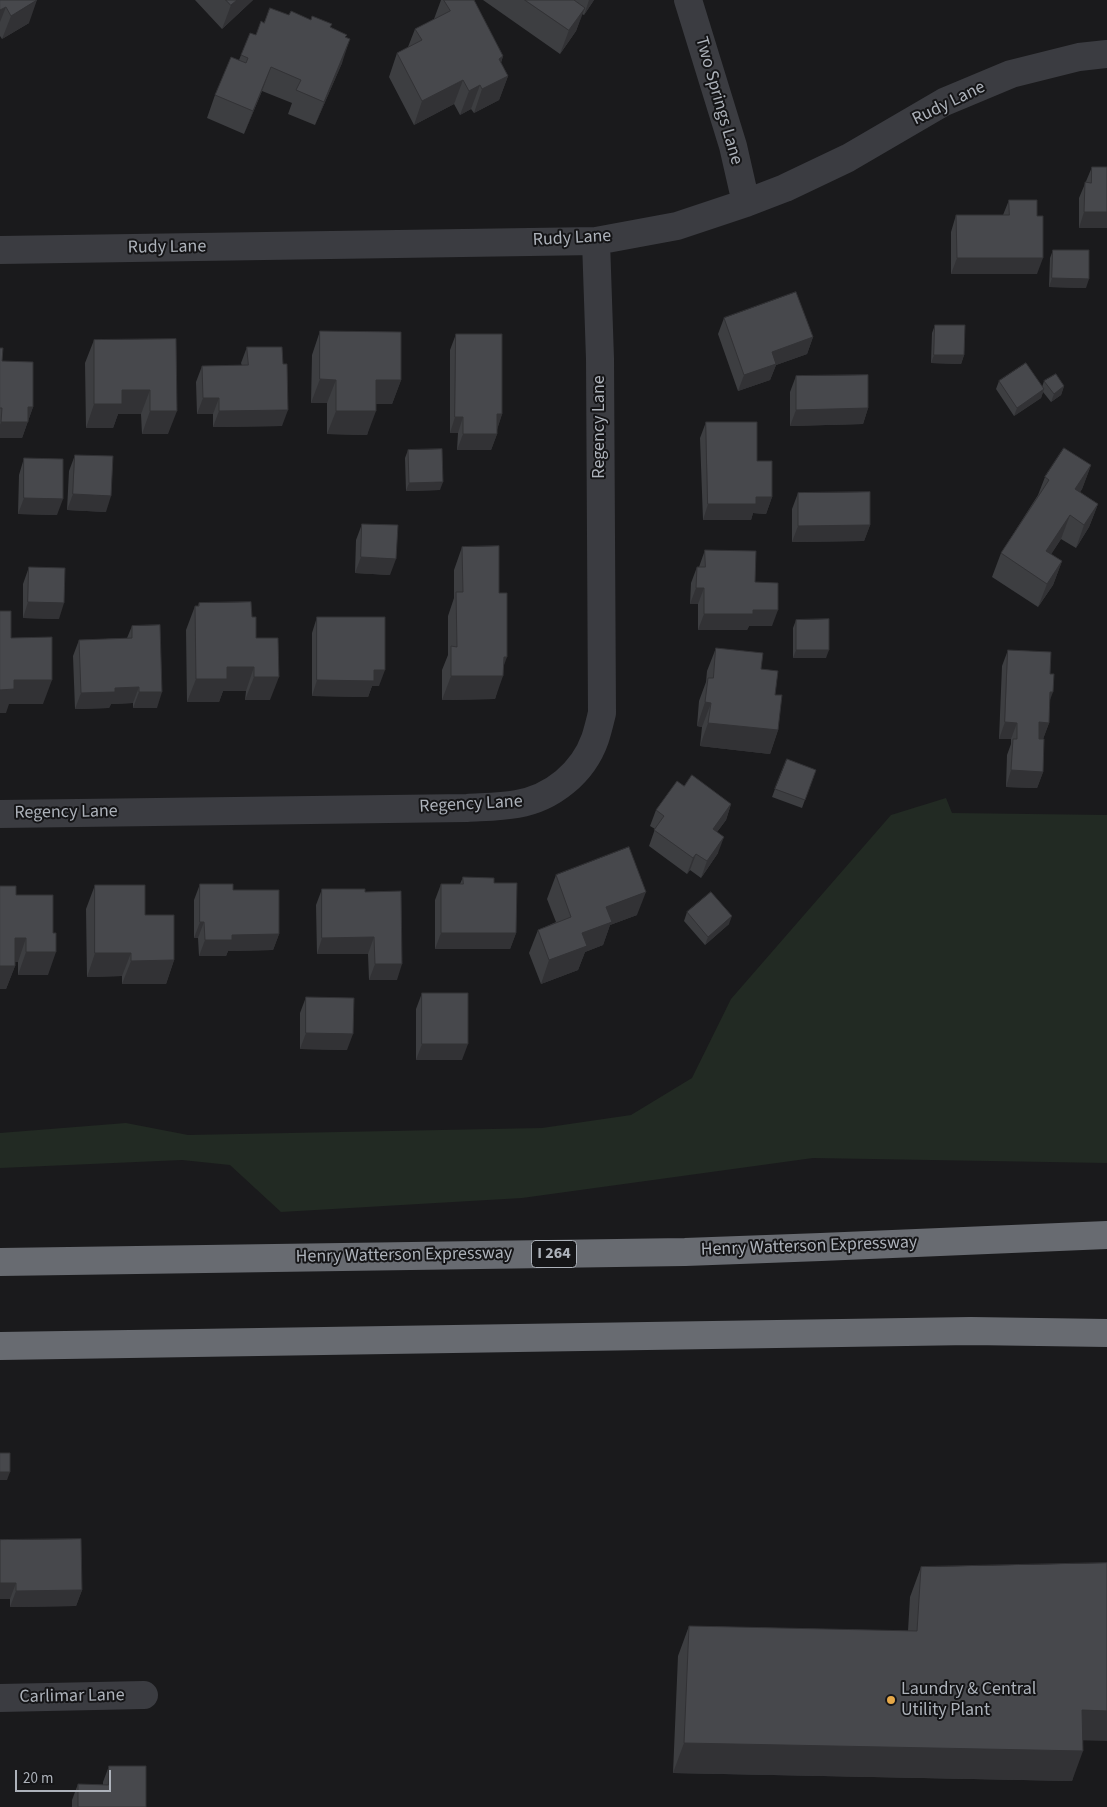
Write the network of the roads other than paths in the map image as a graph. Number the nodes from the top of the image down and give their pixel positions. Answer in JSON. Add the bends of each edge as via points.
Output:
{"nodes":[{"id":1,"x":688,"y":0,"type":"edge"},
{"id":2,"x":1107,"y":54,"type":"edge"},
{"id":3,"x":746,"y":203,"type":"junction"},
{"id":4,"x":596,"y":241,"type":"junction"},
{"id":5,"x":0,"y":250,"type":"edge"},
{"id":6,"x":0,"y":814,"type":"edge"},
{"id":7,"x":1107,"y":1235,"type":"edge"},
{"id":8,"x":0,"y":1262,"type":"edge"},
{"id":9,"x":1107,"y":1333,"type":"edge"},
{"id":10,"x":0,"y":1346,"type":"edge"},
{"id":11,"x":144,"y":1696,"type":"dead end"},
{"id":12,"x":0,"y":1698,"type":"edge"}],
"edges":[{"from":1,"to":3,"type":"street","name":"Two Springs Lane"},
{"from":2,"to":3,"type":"street","name":"Rudy Lane","via":[[1079,57],[1003,78],[944,102],[848,158]]},
{"from":3,"to":4,"type":"street","name":"Rudy Lane","via":[[677,226]]},
{"from":4,"to":5,"type":"street","name":"Rudy Lane"},
{"from":4,"to":6,"type":"street","name":"Regency Lane","via":[[602,713],[586,758],[569,779],[532,801],[505,806]]},
{"from":7,"to":8,"type":"highway","name":"Henry Watterson Expressway","number":"I 264","via":[[685,1252]]},
{"from":9,"to":10,"type":"highway","via":[[971,1331]]},
{"from":11,"to":12,"type":"street","name":"Carlimar Lane"}]}
